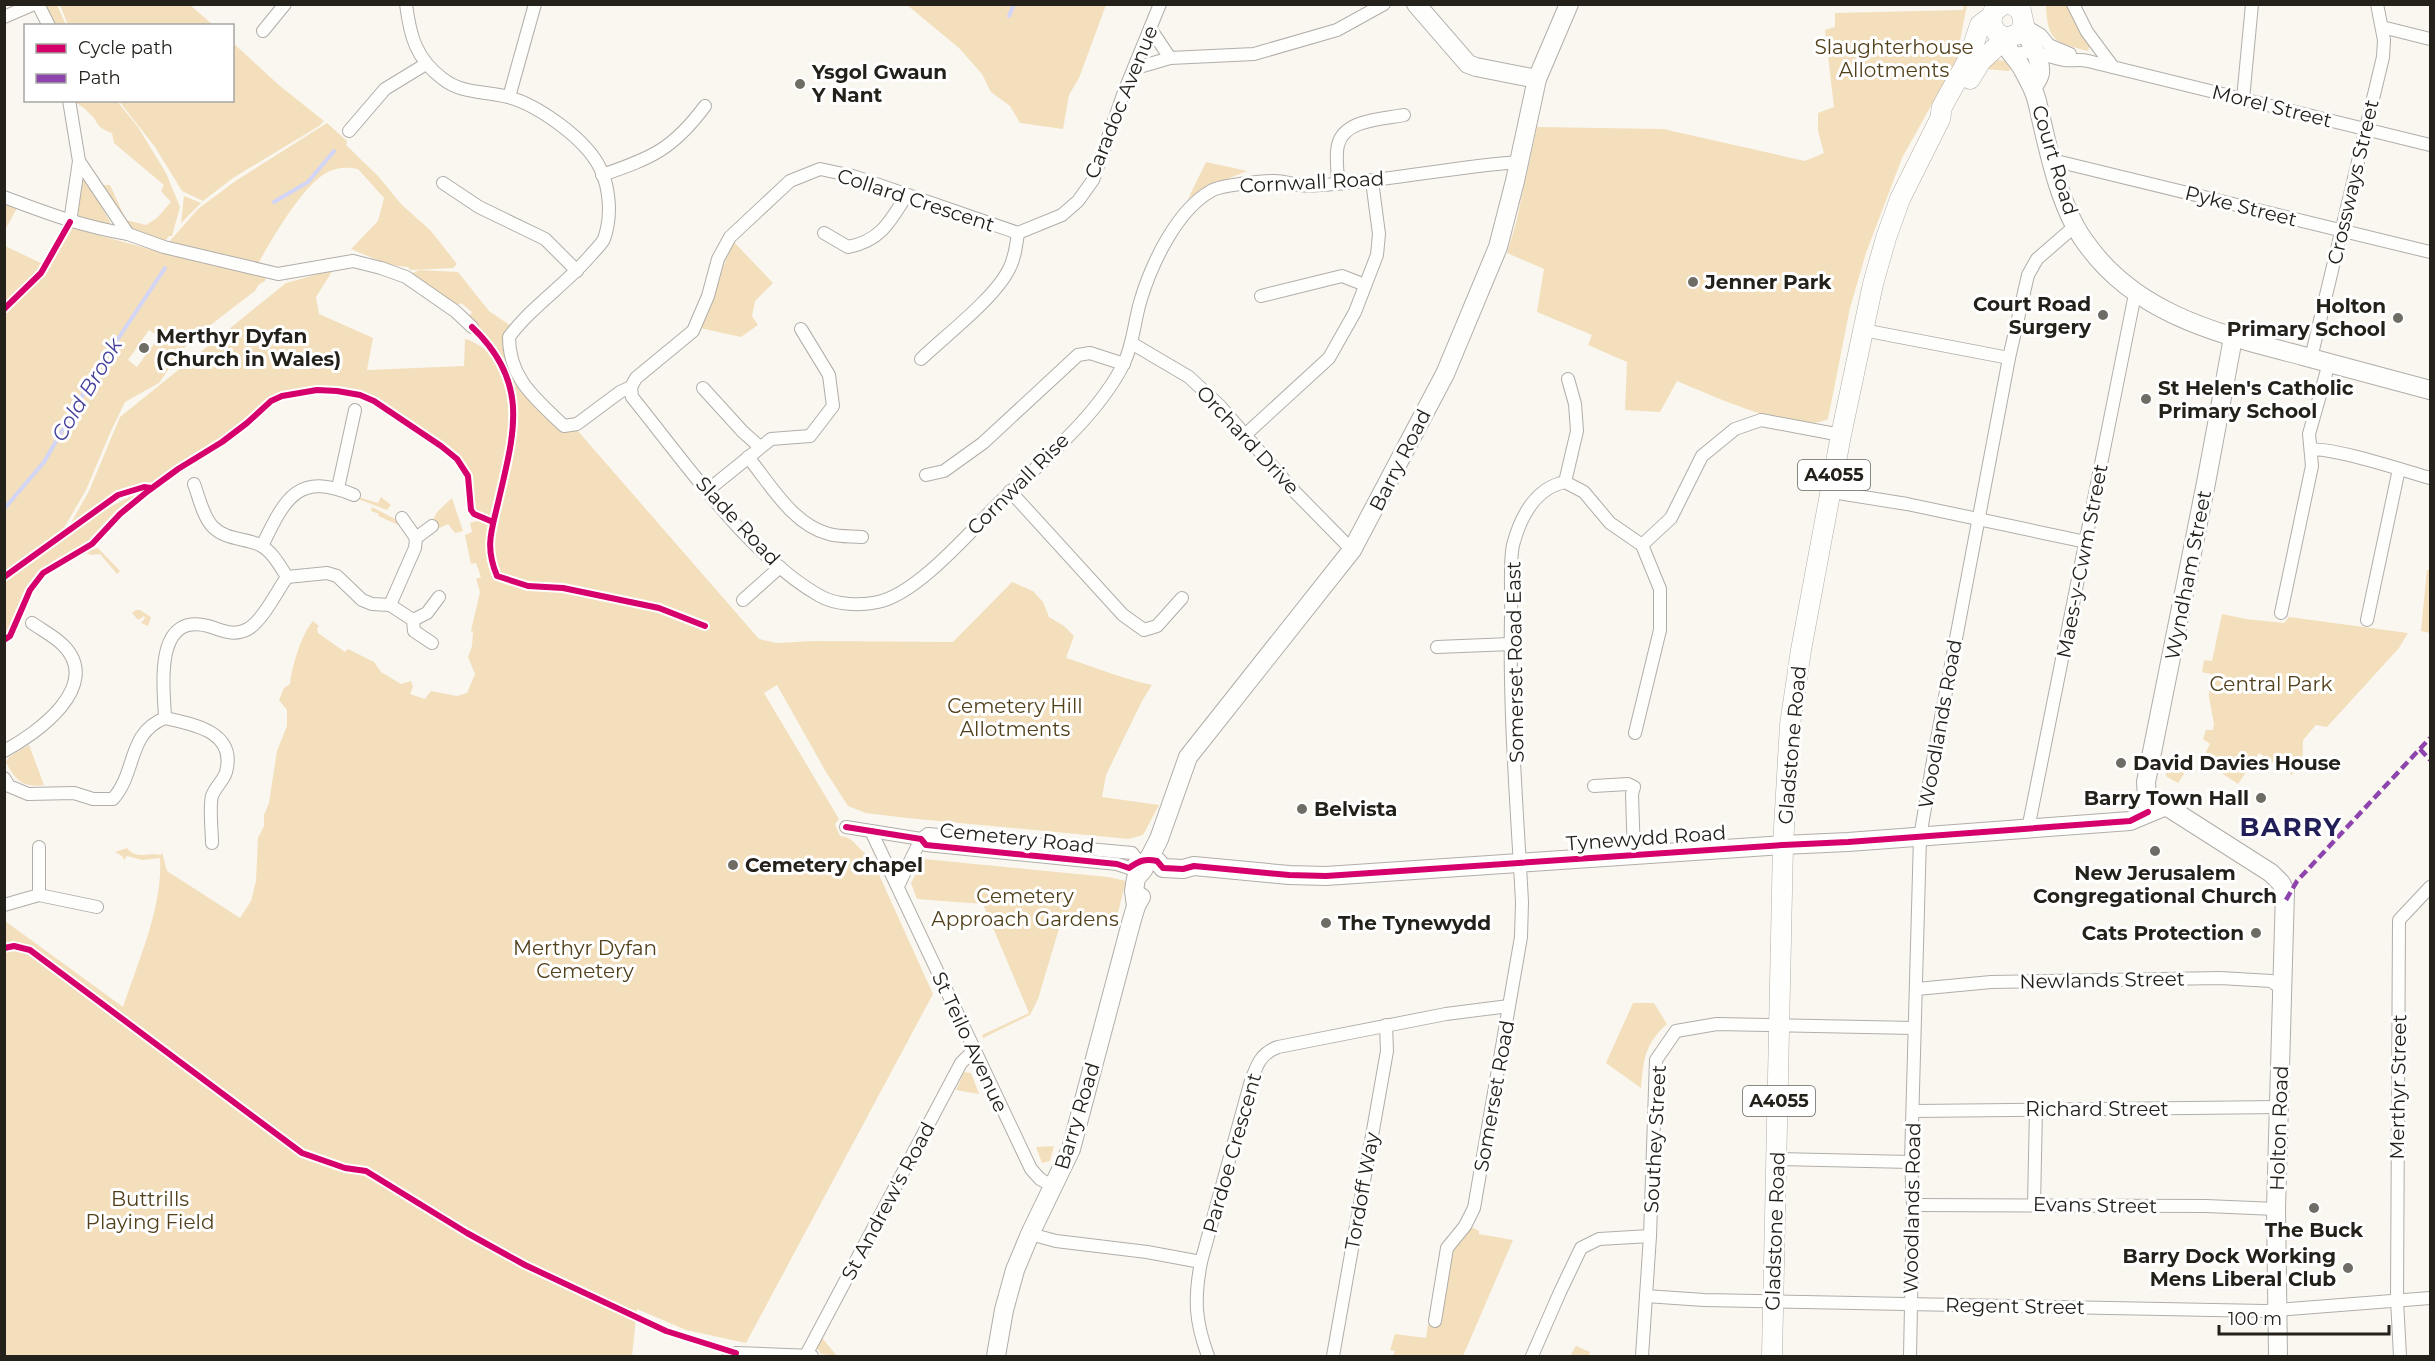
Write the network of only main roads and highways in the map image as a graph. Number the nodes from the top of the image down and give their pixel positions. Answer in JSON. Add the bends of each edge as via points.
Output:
{"nodes":[{"id":1,"x":2012,"y":4,"type":"edge"},
{"id":2,"x":2034,"y":4,"type":"edge"},
{"id":3,"x":1995,"y":8,"type":"edge"},
{"id":4,"x":2024,"y":25,"type":"junction"},
{"id":5,"x":2010,"y":47,"type":"junction"},
{"id":6,"x":1940,"y":119,"type":"junction"},
{"id":7,"x":1772,"y":1356,"type":"edge"}],
"edges":[{"from":1,"to":4,"type":"main road","name":"Court Road","via":[[2021,10]]},
{"from":2,"to":4,"type":"main road"},
{"from":3,"to":5,"type":"main road","name":"Court Road","via":[[1994,29]]},
{"from":3,"to":6,"type":"main road","name":"Gladstone Road","number":"A4055","via":[[1980,25]]},
{"from":4,"to":5,"type":"main road"},
{"from":5,"to":6,"type":"main road","name":"Gladstone Road","number":"A4055","via":[[1981,61],[1952,111]]},
{"from":6,"to":7,"type":"main road","name":"Gladstone Road","number":"A4055","via":[[1912,172],[1878,265],[1841,435],[1790,725],[1783,845]]}]}
